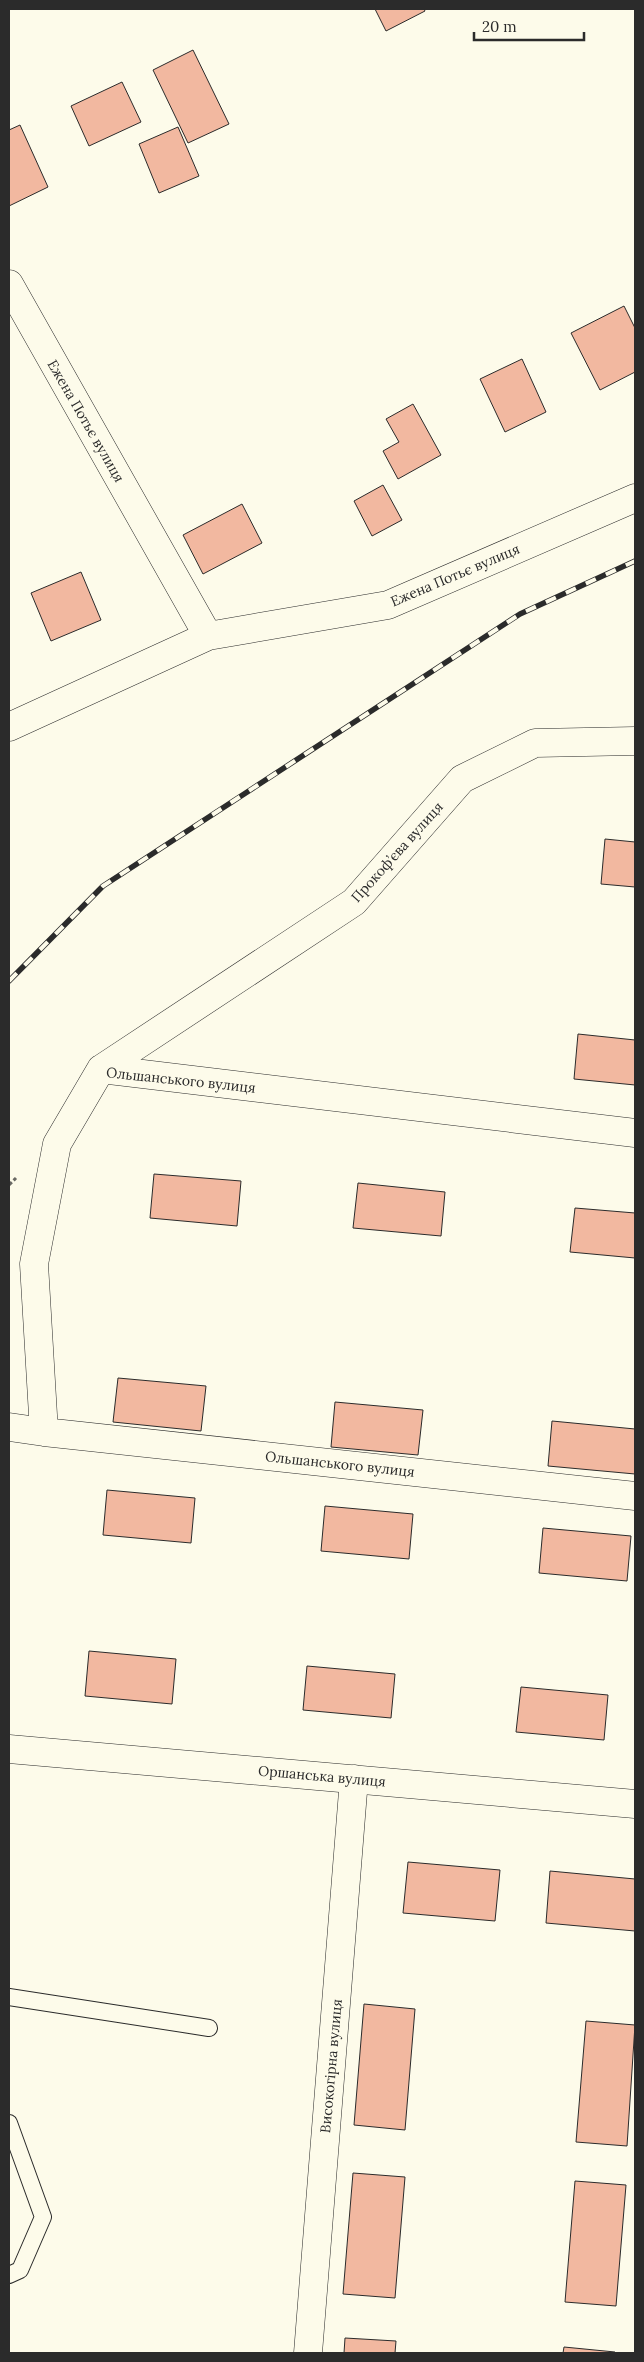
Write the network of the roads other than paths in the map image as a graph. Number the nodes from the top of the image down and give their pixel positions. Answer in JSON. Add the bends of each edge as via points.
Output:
{"nodes":[{"id":1,"x":9,"y":284,"type":"edge"},
{"id":2,"x":635,"y":498,"type":"edge"},
{"id":3,"x":208,"y":636,"type":"junction"},
{"id":4,"x":9,"y":727,"type":"edge"},
{"id":5,"x":635,"y":741,"type":"edge"},
{"id":6,"x":101,"y":1069,"type":"junction"},
{"id":7,"x":635,"y":1134,"type":"edge"},
{"id":8,"x":9,"y":1427,"type":"edge"},
{"id":9,"x":44,"y":1432,"type":"junction"},
{"id":10,"x":635,"y":1496,"type":"edge"},
{"id":11,"x":9,"y":1749,"type":"edge"},
{"id":12,"x":354,"y":1779,"type":"junction"},
{"id":13,"x":635,"y":1804,"type":"edge"},
{"id":14,"x":9,"y":1997,"type":"edge"},
{"id":15,"x":209,"y":2028,"type":"dead end"},
{"id":16,"x":9,"y":2123,"type":"edge"},
{"id":17,"x":9,"y":2275,"type":"edge"},
{"id":18,"x":308,"y":2353,"type":"edge"}],
"edges":[{"from":1,"to":3,"type":"street","name":"Ежена Потьє вулиця"},
{"from":2,"to":3,"type":"street","name":"Ежена Потьє вулиця","via":[[388,604]]},
{"from":3,"to":4,"type":"street","name":"Ежена Потьє вулиця"},
{"from":5,"to":6,"type":"street","name":"Прокоф’єва вулиця","via":[[535,742],[462,779],[354,902]]},
{"from":6,"to":7,"type":"street","name":"Ольшанського вулиця"},
{"from":6,"to":9,"type":"street","name":"Ольшанського вулиця","via":[[57,1144],[34,1264]]},
{"from":8,"to":9,"type":"street","name":"Ольшанського вулиця"},
{"from":9,"to":10,"type":"street","name":"Ольшанського вулиця"},
{"from":11,"to":12,"type":"street","name":"Оршанська вулиця"},
{"from":12,"to":13,"type":"street","name":"Оршанська вулиця"},
{"from":12,"to":18,"type":"street","name":"Високогірна вулиця"},
{"from":14,"to":15,"type":"lane"},
{"from":16,"to":17,"type":"lane","via":[[43,2217],[20,2270]]}]}
